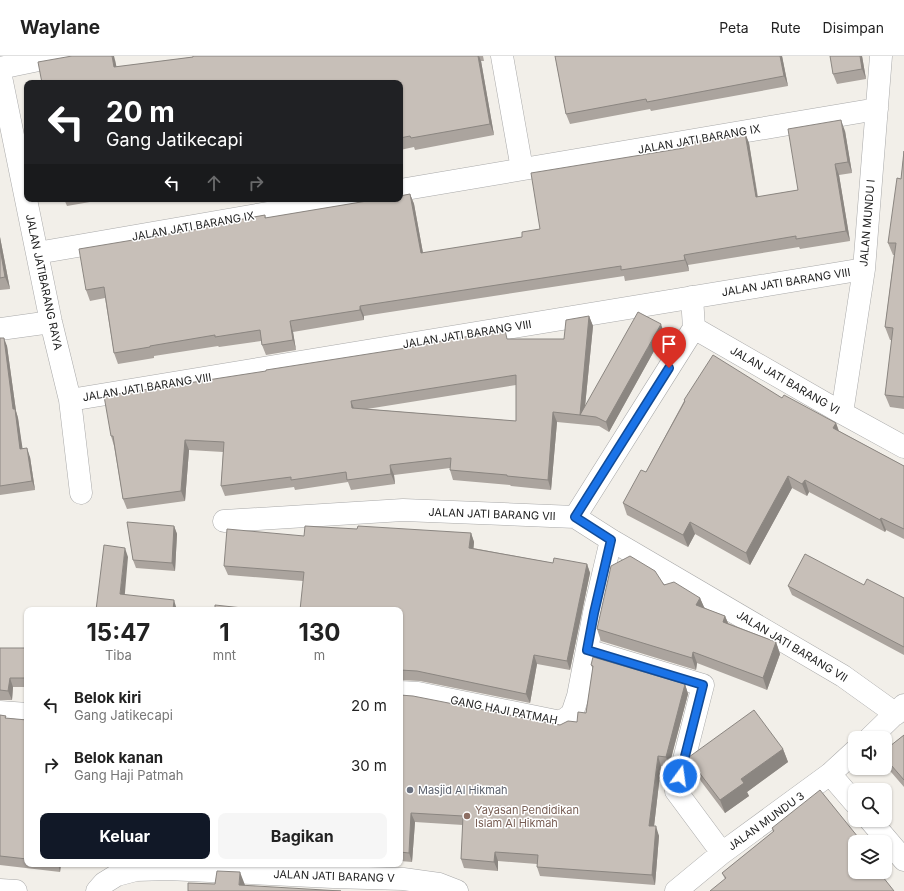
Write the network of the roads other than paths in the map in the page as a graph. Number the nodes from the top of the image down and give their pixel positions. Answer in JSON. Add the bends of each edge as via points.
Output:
{"nodes":[{"id":1,"x":58,"y":56,"type":"edge"},
{"id":2,"x":502,"y":56,"type":"edge"},
{"id":3,"x":881,"y":56,"type":"edge"},
{"id":4,"x":0,"y":68,"type":"edge"},
{"id":5,"x":0,"y":72,"type":"edge"},
{"id":6,"x":876,"y":109,"type":"junction"},
{"id":7,"x":522,"y":169,"type":"junction"},
{"id":8,"x":24,"y":189,"type":"edge"},
{"id":9,"x":403,"y":189,"type":"edge"},
{"id":10,"x":27,"y":202,"type":"edge"},
{"id":11,"x":332,"y":202,"type":"edge"},
{"id":12,"x":37,"y":253,"type":"junction"},
{"id":13,"x":864,"y":269,"type":"junction"},
{"id":14,"x":692,"y":297,"type":"junction"},
{"id":15,"x":51,"y":322,"type":"junction"},
{"id":16,"x":694,"y":328,"type":"junction"},
{"id":17,"x":0,"y":329,"type":"edge"},
{"id":18,"x":70,"y":400,"type":"junction"},
{"id":19,"x":842,"y":413,"type":"junction"},
{"id":20,"x":904,"y":447,"type":"edge"},
{"id":21,"x":81,"y":493,"type":"dead end"},
{"id":22,"x":575,"y":517,"type":"junction"},
{"id":23,"x":224,"y":521,"type":"dead end"},
{"id":24,"x":611,"y":540,"type":"junction"},
{"id":25,"x":587,"y":650,"type":"junction"},
{"id":26,"x":403,"y":692,"type":"edge"},
{"id":27,"x":900,"y":709,"type":"edge"},
{"id":28,"x":0,"y":712,"type":"edge"},
{"id":29,"x":24,"y":714,"type":"edge"},
{"id":30,"x":877,"y":731,"type":"edge"},
{"id":31,"x":848,"y":757,"type":"edge"},
{"id":32,"x":830,"y":774,"type":"junction"},
{"id":33,"x":848,"y":794,"type":"edge"},
{"id":34,"x":876,"y":827,"type":"edge"},
{"id":35,"x":722,"y":853,"type":"junction"},
{"id":36,"x":904,"y":860,"type":"edge"},
{"id":37,"x":282,"y":869,"type":"edge"},
{"id":38,"x":0,"y":890,"type":"edge"},
{"id":39,"x":16,"y":891,"type":"edge"},
{"id":40,"x":97,"y":891,"type":"edge"},
{"id":41,"x":457,"y":891,"type":"edge"},
{"id":42,"x":676,"y":891,"type":"edge"}],
"edges":[{"from":1,"to":4,"type":"street"},
{"from":2,"to":7,"type":"street"},
{"from":3,"to":6,"type":"street","name":"JALAN MUNDU I"},
{"from":5,"to":8,"type":"street","name":"JALAN JATIBARANG RAYA"},
{"from":6,"to":7,"type":"street","name":"JALAN JATI BARANG IX"},
{"from":6,"to":13,"type":"street","name":"JALAN MUNDU I"},
{"from":7,"to":9,"type":"street","name":"JALAN JATI BARANG IX"},
{"from":10,"to":12,"type":"street","name":"JALAN JATIBARANG RAYA"},
{"from":11,"to":12,"type":"street","name":"JALAN JATI BARANG IX"},
{"from":12,"to":15,"type":"street","name":"JALAN JATIBARANG RAYA"},
{"from":13,"to":14,"type":"street","name":"JALAN JATI BARANG VIII"},
{"from":13,"to":19,"type":"street","name":"JALAN MUNDU I"},
{"from":14,"to":16,"type":"street"},
{"from":14,"to":18,"type":"street","name":"JALAN JATI BARANG VIII"},
{"from":15,"to":17,"type":"street"},
{"from":15,"to":18,"type":"street","name":"JALAN JATIBARANG RAYA"},
{"from":16,"to":19,"type":"street","name":"JALAN JATI BARANG VI"},
{"from":16,"to":22,"type":"street"},
{"from":18,"to":21,"type":"street","name":"JALAN JATIBARANG RAYA"},
{"from":19,"to":20,"type":"street","name":"JALAN JATI BARANG VI"},
{"from":22,"to":23,"type":"street","name":"JALAN JATI BARANG VII","via":[[403,510]]},
{"from":22,"to":24,"type":"street","name":"JALAN JATI BARANG VII"},
{"from":24,"to":25,"type":"street","name":"GANG HAJI PATMAH"},
{"from":24,"to":27,"type":"street","name":"JALAN JATI BARANG VII"},
{"from":25,"to":26,"type":"street","name":"GANG HAJI PATMAH","via":[[572,714],[561,722]]},
{"from":25,"to":35,"type":"street","via":[[703,685],[676,791]]},
{"from":27,"to":30,"type":"street"},
{"from":28,"to":29,"type":"street"},
{"from":31,"to":32,"type":"street","name":"JALAN MUNDU 3"},
{"from":32,"to":33,"type":"street"},
{"from":32,"to":35,"type":"street","name":"JALAN MUNDU 3"},
{"from":34,"to":36,"type":"street"},
{"from":35,"to":42,"type":"street","name":"JALAN MUNDU 3"},
{"from":37,"to":40,"type":"street","name":"JALAN JATI BARANG V","via":[[136,870],[117,875]]},
{"from":37,"to":41,"type":"street","name":"JALAN JATI BARANG V","via":[[404,879],[439,884]]},
{"from":38,"to":39,"type":"street"}]}
